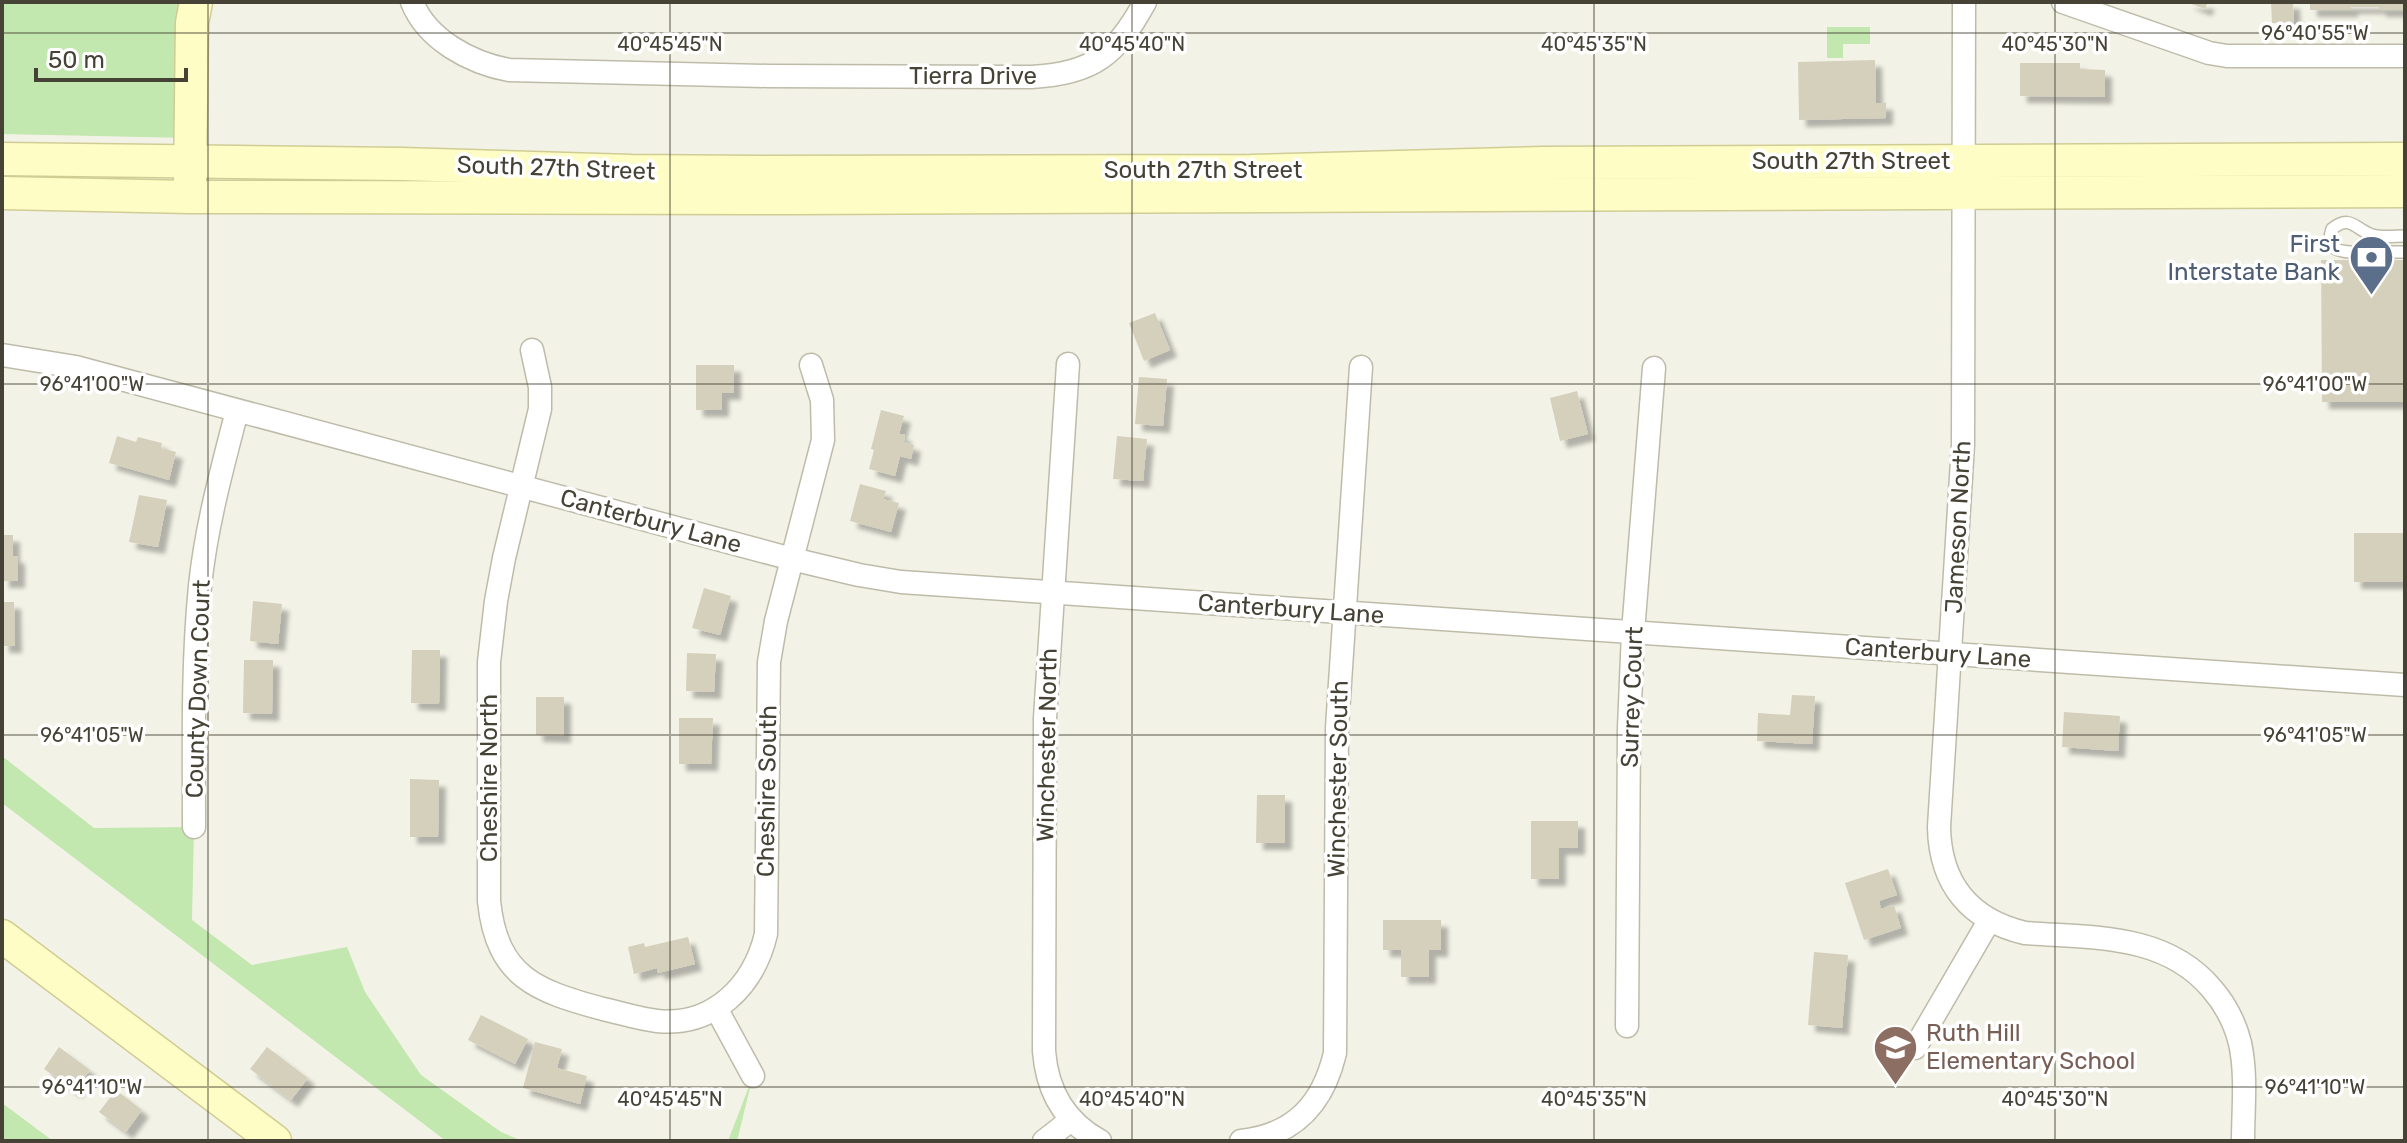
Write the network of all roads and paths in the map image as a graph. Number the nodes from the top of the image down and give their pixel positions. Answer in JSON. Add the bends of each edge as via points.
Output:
{"nodes":[{"id":1,"x":196,"y":2,"type":"edge"},
{"id":2,"x":412,"y":2,"type":"edge"},
{"id":3,"x":1145,"y":2,"type":"edge"},
{"id":4,"x":1964,"y":2,"type":"edge"},
{"id":5,"x":2063,"y":2,"type":"edge"},
{"id":6,"x":2405,"y":56,"type":"edge"},
{"id":7,"x":2,"y":159,"type":"edge"},
{"id":8,"x":2405,"y":159,"type":"edge"},
{"id":9,"x":190,"y":162,"type":"junction"},
{"id":10,"x":1965,"y":175,"type":"junction"},
{"id":11,"x":2405,"y":191,"type":"edge"},
{"id":12,"x":2,"y":193,"type":"edge"},
{"id":13,"x":190,"y":197,"type":"junction"},
{"id":14,"x":2405,"y":236,"type":"edge"},
{"id":15,"x":2350,"y":252,"type":"dead end"},
{"id":16,"x":2374,"y":252,"type":"dead end"},
{"id":17,"x":2405,"y":252,"type":"edge"},
{"id":18,"x":532,"y":350,"type":"dead end"},
{"id":19,"x":2,"y":355,"type":"edge"},
{"id":20,"x":1068,"y":364,"type":"dead end"},
{"id":21,"x":811,"y":365,"type":"dead end"},
{"id":22,"x":1361,"y":367,"type":"dead end"},
{"id":23,"x":1654,"y":368,"type":"dead end"},
{"id":24,"x":237,"y":411,"type":"junction"},
{"id":25,"x":523,"y":487,"type":"junction"},
{"id":26,"x":792,"y":559,"type":"junction"},
{"id":27,"x":1053,"y":593,"type":"junction"},
{"id":28,"x":1344,"y":612,"type":"junction"},
{"id":29,"x":1633,"y":632,"type":"junction"},
{"id":30,"x":1951,"y":654,"type":"junction"},
{"id":31,"x":2405,"y":685,"type":"edge"},
{"id":32,"x":194,"y":827,"type":"dead end"},
{"id":33,"x":1989,"y":921,"type":"junction"},
{"id":34,"x":2,"y":936,"type":"edge"},
{"id":35,"x":602,"y":1008,"type":"joint"},
{"id":36,"x":716,"y":1008,"type":"junction"},
{"id":37,"x":1627,"y":1026,"type":"dead end"},
{"id":38,"x":1915,"y":1048,"type":"dead end"},
{"id":39,"x":753,"y":1076,"type":"dead end"},
{"id":40,"x":1071,"y":1120,"type":"junction"},
{"id":41,"x":275,"y":1141,"type":"edge"},
{"id":42,"x":1044,"y":1141,"type":"edge"},
{"id":43,"x":1100,"y":1141,"type":"edge"},
{"id":44,"x":1241,"y":1141,"type":"edge"},
{"id":45,"x":2243,"y":1141,"type":"edge"}],
"edges":[{"from":1,"to":9,"type":"main road"},
{"from":2,"to":3,"type":"street","name":"Tierra Drive","via":[[429,28],[465,56],[509,70],[768,76],[1061,76],[1100,60],[1130,29]]},
{"from":4,"to":10,"type":"street","name":"Jameson North"},
{"from":5,"to":6,"type":"street","via":[[2227,56]]},
{"from":7,"to":9,"type":"main road","name":"South 27th Street"},
{"from":8,"to":10,"type":"main road","name":"South 27th Street"},
{"from":9,"to":10,"type":"main road","name":"South 27th Street","via":[[758,172],[1250,171],[1543,163]]},
{"from":9,"to":13,"type":"main road"},
{"from":10,"to":11,"type":"main road","name":"South 27th Street"},
{"from":10,"to":13,"type":"main road","name":"South 27th Street","via":[[1240,197]]},
{"from":10,"to":30,"type":"street","name":"Jameson North","via":[[1963,445]]},
{"from":12,"to":13,"type":"main road","name":"South 27th Street"},
{"from":14,"to":15,"type":"lane","via":[[2374,236],[2345,221],[2332,229],[2329,239],[2333,249]]},
{"from":16,"to":17,"type":"lane"},
{"from":18,"to":25,"type":"street","name":"Cheshire North","via":[[540,409]]},
{"from":19,"to":24,"type":"street","name":"Canterbury Lane","via":[[201,394]]},
{"from":20,"to":27,"type":"street","name":"Winchester North"},
{"from":21,"to":26,"type":"street","name":"Cheshire South","via":[[822,400],[823,440]]},
{"from":22,"to":28,"type":"street","name":"Winchester South"},
{"from":23,"to":29,"type":"street","name":"Surrey Court"},
{"from":24,"to":25,"type":"street","name":"Canterbury Lane"},
{"from":24,"to":32,"type":"street","name":"County Down Court","via":[[211,515],[201,584]]},
{"from":25,"to":26,"type":"street","name":"Canterbury Lane"},
{"from":25,"to":35,"type":"street","name":"Cheshire North","via":[[496,601],[489,662],[491,923],[506,958],[533,984]]},
{"from":26,"to":27,"type":"street","name":"Canterbury Lane","via":[[901,582]]},
{"from":26,"to":36,"type":"street","name":"Cheshire South","via":[[769,662],[766,934],[751,975]]},
{"from":27,"to":28,"type":"street","name":"Canterbury Lane"},
{"from":27,"to":40,"type":"street","name":"Winchester North","via":[[1045,718],[1044,1051],[1050,1086]]},
{"from":28,"to":29,"type":"street","name":"Canterbury Lane"},
{"from":28,"to":44,"type":"street","name":"Winchester South","via":[[1337,728],[1335,1053],[1329,1077],[1293,1124]]},
{"from":29,"to":30,"type":"street","name":"Canterbury Lane"},
{"from":29,"to":37,"type":"street","name":"Surrey Court"},
{"from":30,"to":31,"type":"street","name":"Canterbury Lane"},
{"from":30,"to":33,"type":"street","name":"Jameson North","via":[[1939,843],[1955,889]]},
{"from":33,"to":38,"type":"street"},
{"from":33,"to":45,"type":"street","name":"Jameson North","via":[[2025,933],[2139,943],[2185,963],[2203,978],[2219,997],[2240,1041]]},
{"from":34,"to":41,"type":"main road"},
{"from":35,"to":36,"type":"street","name":"Cheshire South","via":[[659,1022]]},
{"from":36,"to":39,"type":"street"},
{"from":40,"to":42,"type":"street"},
{"from":40,"to":43,"type":"street","name":"Winchester North"}]}
